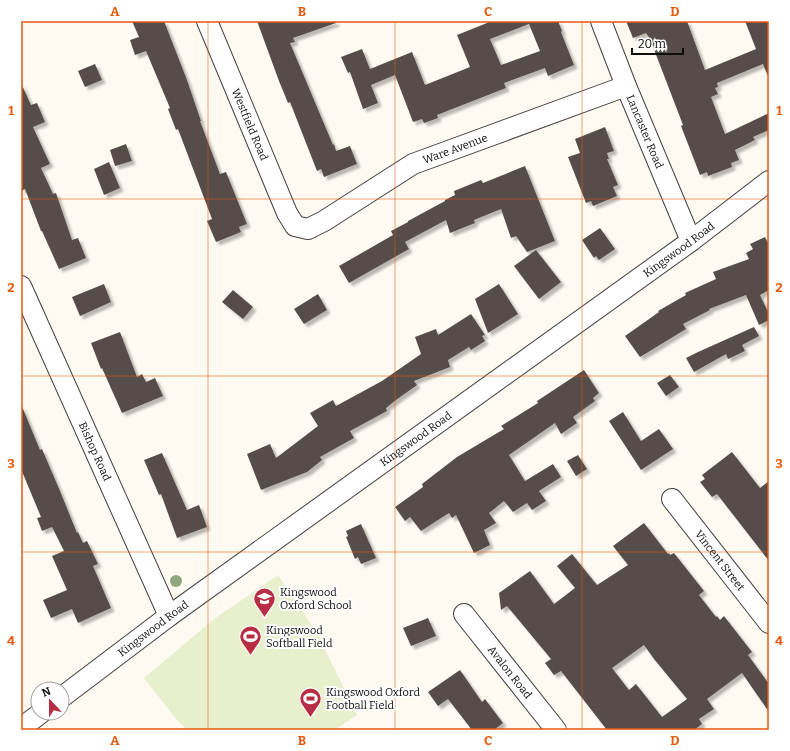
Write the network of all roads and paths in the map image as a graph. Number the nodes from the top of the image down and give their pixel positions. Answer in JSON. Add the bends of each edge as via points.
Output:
{"nodes":[{"id":1,"x":207,"y":21,"type":"edge"},
{"id":2,"x":601,"y":21,"type":"edge"},
{"id":3,"x":626,"y":86,"type":"junction"},
{"id":4,"x":769,"y":181,"type":"edge"},
{"id":5,"x":295,"y":226,"type":"joint"},
{"id":6,"x":691,"y":240,"type":"junction"},
{"id":7,"x":21,"y":286,"type":"edge"},
{"id":8,"x":672,"y":499,"type":"dead end"},
{"id":9,"x":464,"y":614,"type":"dead end"},
{"id":10,"x":169,"y":616,"type":"junction"},
{"id":11,"x":769,"y":623,"type":"edge"},
{"id":12,"x":70,"y":691,"type":"edge"},
{"id":13,"x":30,"y":721,"type":"edge"},
{"id":14,"x":21,"y":728,"type":"edge"},
{"id":15,"x":556,"y":730,"type":"edge"}],
"edges":[{"from":1,"to":5,"type":"street","name":"Westfield Road","via":[[287,213]]},
{"from":2,"to":3,"type":"street","name":"Lancaster Road"},
{"from":3,"to":5,"type":"street","name":"Ware Avenue","via":[[414,164],[324,221],[308,229]]},
{"from":3,"to":6,"type":"street","name":"Lancaster Road"},
{"from":4,"to":6,"type":"street","name":"Kingswood Road"},
{"from":6,"to":10,"type":"street","name":"Kingswood Road"},
{"from":7,"to":10,"type":"street","name":"Bishop Road"},
{"from":8,"to":11,"type":"street","name":"Vincent Street"},
{"from":9,"to":15,"type":"street","name":"Avalon Road"},
{"from":10,"to":12,"type":"street","name":"Kingswood Road"},
{"from":13,"to":14,"type":"street"}]}
